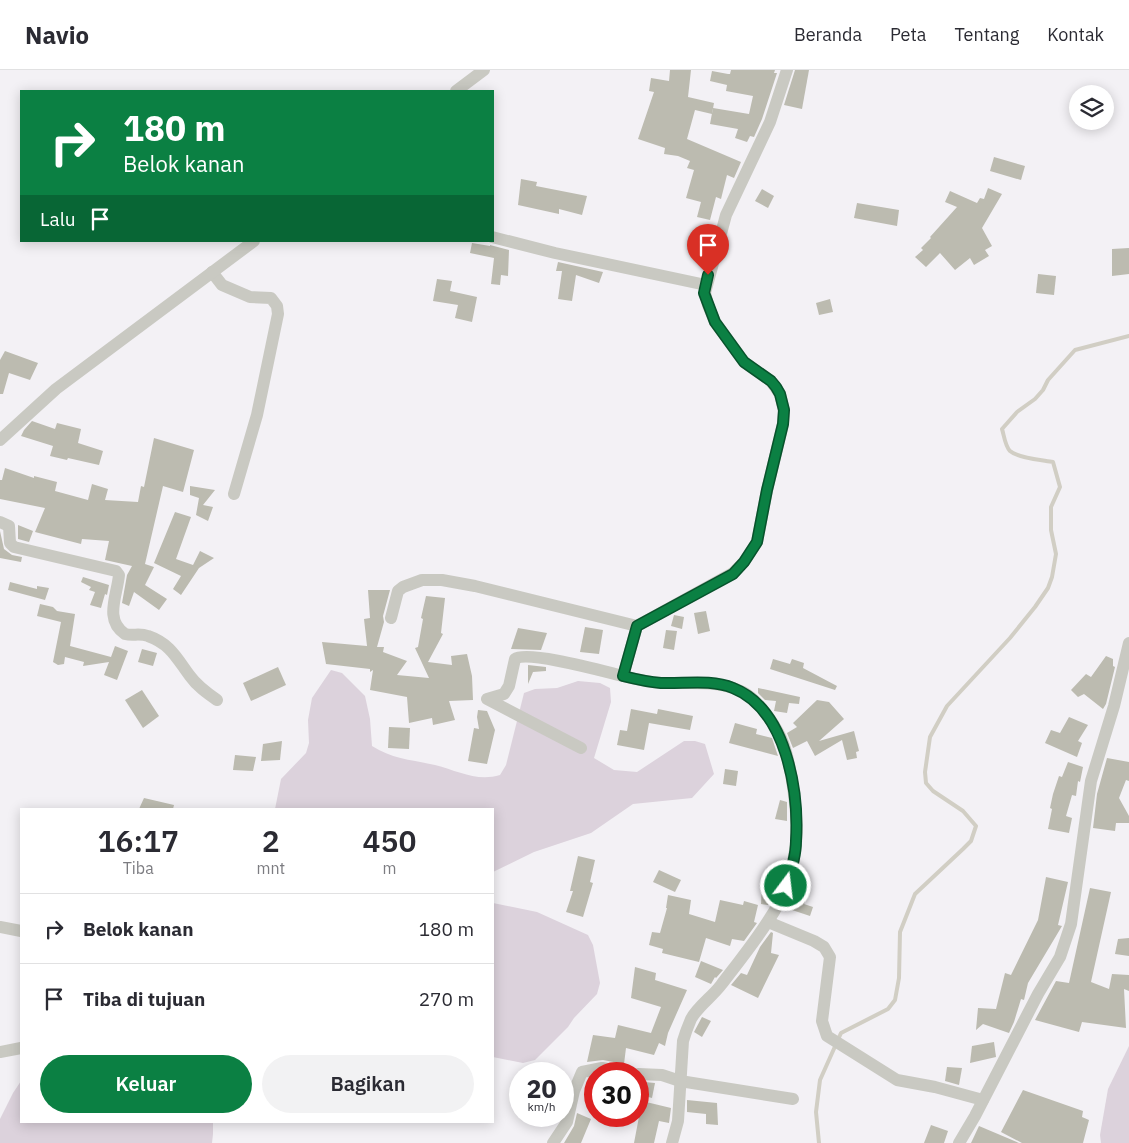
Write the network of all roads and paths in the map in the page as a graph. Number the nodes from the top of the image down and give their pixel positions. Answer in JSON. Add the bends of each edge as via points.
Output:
{"nodes":[{"id":1,"x":484,"y":70,"type":"edge"},
{"id":2,"x":787,"y":70,"type":"edge"},
{"id":3,"x":457,"y":90,"type":"edge"},
{"id":4,"x":494,"y":238,"type":"edge"},
{"id":5,"x":248,"y":243,"type":"edge"},
{"id":6,"x":212,"y":272,"type":"junction"},
{"id":7,"x":706,"y":286,"type":"junction"},
{"id":8,"x":0,"y":440,"type":"edge"},
{"id":9,"x":234,"y":494,"type":"dead end"},
{"id":10,"x":0,"y":522,"type":"edge"},
{"id":11,"x":391,"y":618,"type":"dead end"},
{"id":12,"x":637,"y":626,"type":"junction"},
{"id":13,"x":1129,"y":643,"type":"edge"},
{"id":14,"x":623,"y":676,"type":"junction"},
{"id":15,"x":217,"y":700,"type":"dead end"},
{"id":16,"x":581,"y":748,"type":"dead end"},
{"id":17,"x":768,"y":922,"type":"junction"},
{"id":18,"x":0,"y":927,"type":"edge"},
{"id":19,"x":20,"y":931,"type":"edge"},
{"id":20,"x":20,"y":1048,"type":"edge"},
{"id":21,"x":0,"y":1052,"type":"edge"},
{"id":22,"x":584,"y":1072,"type":"edge"},
{"id":23,"x":649,"y":1074,"type":"edge"},
{"id":24,"x":680,"y":1081,"type":"junction"},
{"id":25,"x":793,"y":1099,"type":"dead end"},
{"id":26,"x":983,"y":1100,"type":"junction"},
{"id":27,"x":553,"y":1143,"type":"edge"},
{"id":28,"x":672,"y":1143,"type":"edge"},
{"id":29,"x":959,"y":1143,"type":"edge"}],
"edges":[{"from":1,"to":3,"type":"street"},
{"from":2,"to":7,"type":"street","via":[[770,122],[726,215]]},
{"from":4,"to":7,"type":"street"},
{"from":5,"to":6,"type":"street"},
{"from":6,"to":8,"type":"street","via":[[56,389]]},
{"from":6,"to":9,"type":"street","via":[[222,285],[250,297],[271,298],[278,314],[256,415]]},
{"from":7,"to":12,"type":"street","via":[[704,293],[715,322],[744,362],[771,381],[780,394],[783,424],[757,542],[748,556],[733,574]]},
{"from":10,"to":15,"type":"street","via":[[8,526],[10,543],[14,547],[118,573],[113,606],[116,626],[125,634],[150,636],[170,649],[191,677]]},
{"from":11,"to":12,"type":"street","via":[[398,592],[404,587],[422,580],[442,580]]},
{"from":12,"to":14,"type":"street"},
{"from":13,"to":26,"type":"street","via":[[1091,781],[1072,924],[1060,957]]},
{"from":14,"to":16,"type":"street","via":[[522,656],[516,659],[504,694],[487,699]]},
{"from":14,"to":17,"type":"street","via":[[659,683],[731,687],[758,704],[781,738],[792,784],[796,842],[782,898]]},
{"from":17,"to":24,"type":"street","via":[[692,1018],[683,1041]]},
{"from":17,"to":26,"type":"street","via":[[814,941],[824,947],[830,957],[822,1021],[827,1036],[897,1080]]},
{"from":18,"to":19,"type":"street"},
{"from":20,"to":21,"type":"street"},
{"from":22,"to":27,"type":"street","via":[[574,1091],[567,1122]]},
{"from":23,"to":24,"type":"street","via":[[662,1074]]},
{"from":24,"to":25,"type":"street"},
{"from":24,"to":28,"type":"street","via":[[678,1121]]},
{"from":26,"to":29,"type":"street"}]}
